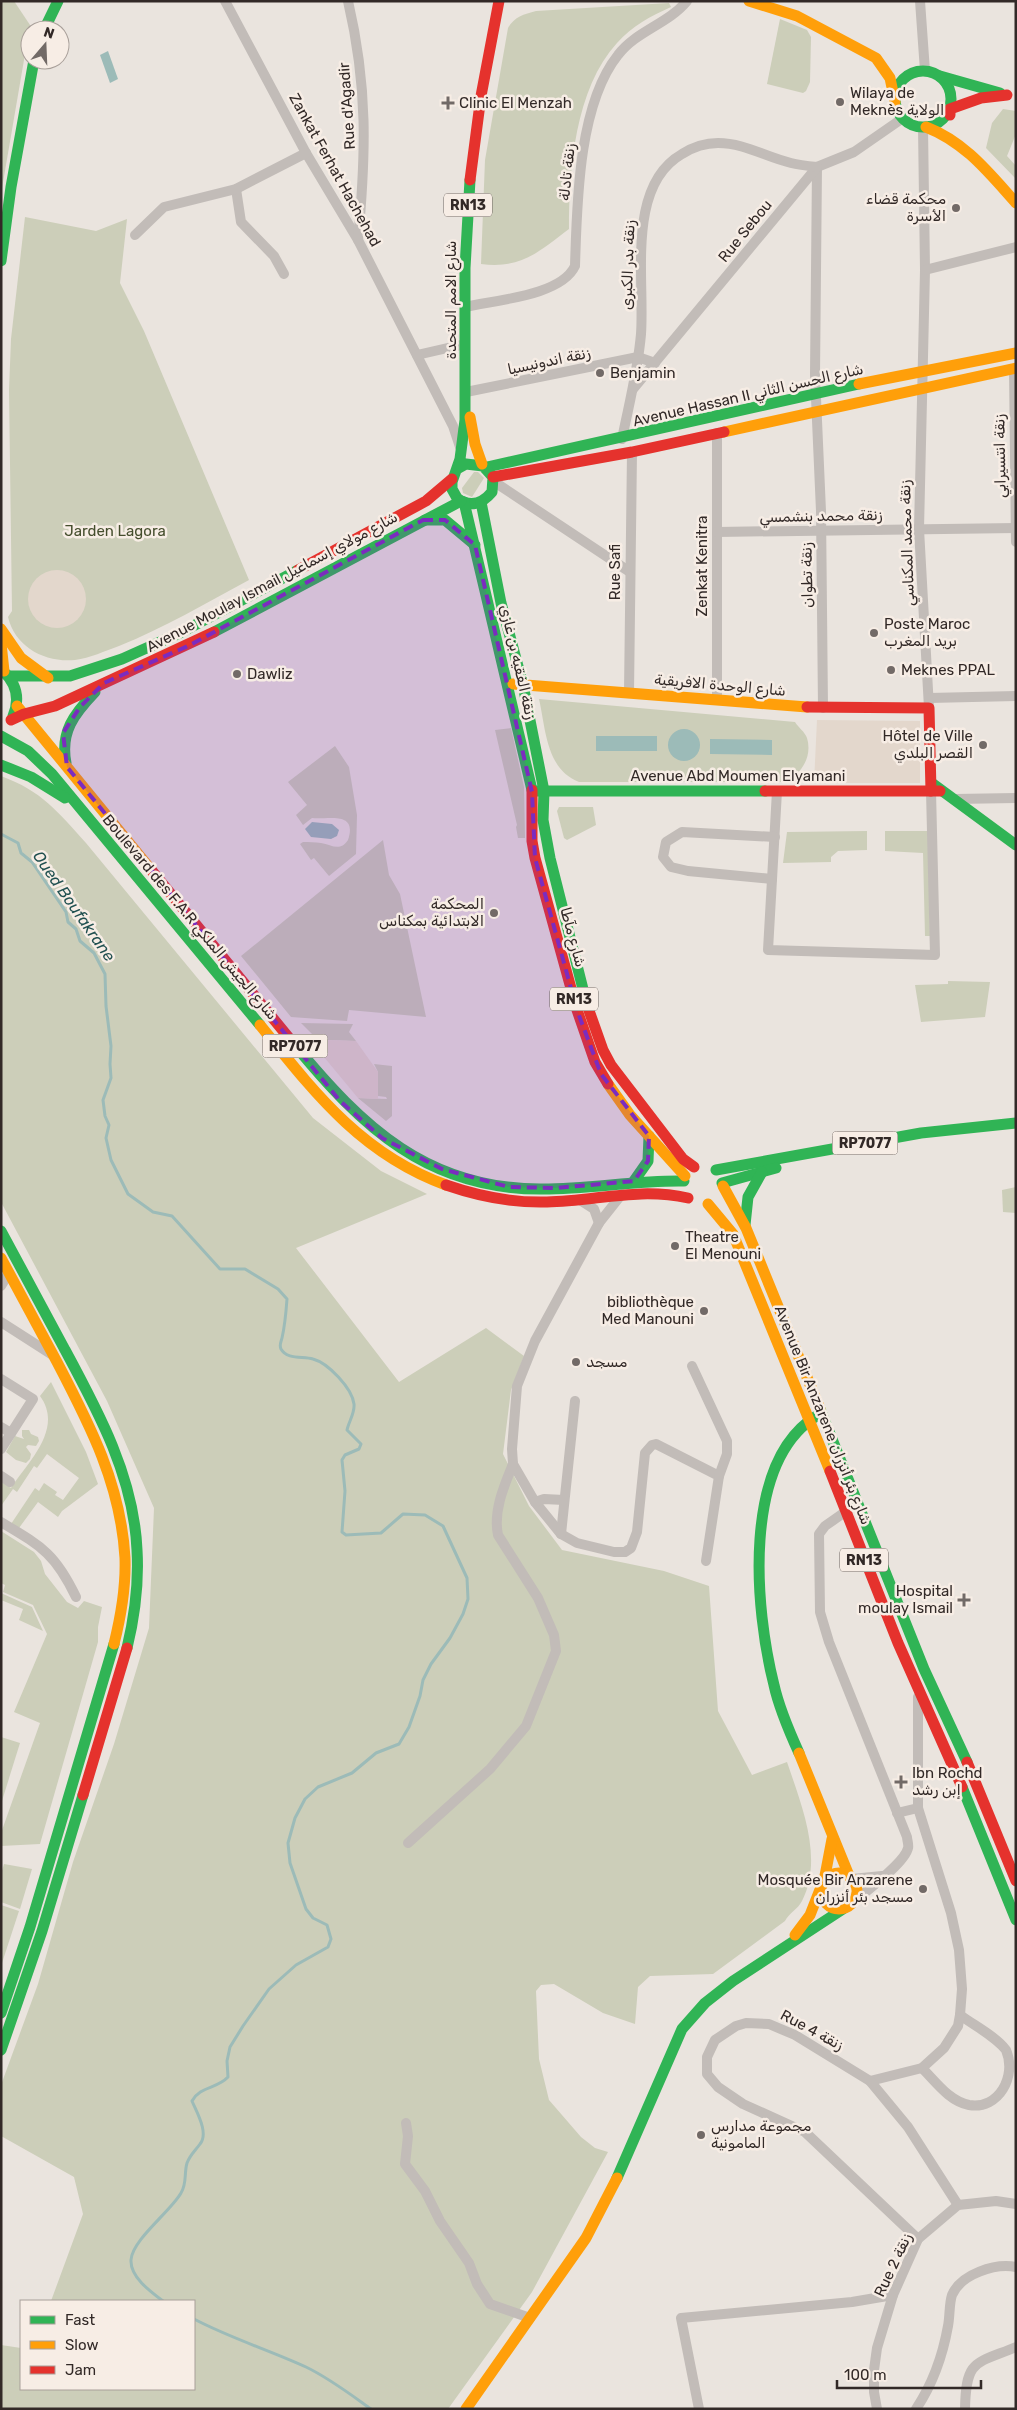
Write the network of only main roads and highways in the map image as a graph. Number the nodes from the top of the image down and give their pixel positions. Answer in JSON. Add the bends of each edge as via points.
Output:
{"nodes":[{"id":1,"x":58,"y":1,"type":"edge"},
{"id":2,"x":499,"y":1,"type":"edge"},
{"id":3,"x":749,"y":1,"type":"edge"},
{"id":4,"x":49,"y":20,"type":"edge"},
{"id":5,"x":876,"y":58,"type":"junction"},
{"id":6,"x":32,"y":70,"type":"edge"},
{"id":7,"x":921,"y":71,"type":"junction"},
{"id":8,"x":940,"y":76,"type":"junction"},
{"id":9,"x":1012,"y":96,"type":"edge"},
{"id":10,"x":895,"y":102,"type":"junction"},
{"id":11,"x":950,"y":109,"type":"junction"},
{"id":12,"x":925,"y":127,"type":"junction"},
{"id":13,"x":958,"y":142,"type":"junction"},
{"id":14,"x":1016,"y":204,"type":"edge"},
{"id":15,"x":1,"y":262,"type":"edge"},
{"id":16,"x":1016,"y":352,"type":"edge"},
{"id":17,"x":1015,"y":369,"type":"edge"},
{"id":18,"x":466,"y":392,"type":"junction"},
{"id":19,"x":489,"y":472,"type":"junction"},
{"id":20,"x":455,"y":474,"type":"junction"},
{"id":21,"x":463,"y":502,"type":"junction"},
{"id":22,"x":481,"y":502,"type":"junction"},
{"id":23,"x":423,"y":520,"type":"junction"},
{"id":24,"x":475,"y":542,"type":"junction"},
{"id":25,"x":1,"y":629,"type":"edge"},
{"id":26,"x":1,"y":643,"type":"edge"},
{"id":27,"x":5,"y":672,"type":"edge"},
{"id":28,"x":48,"y":678,"type":"junction"},
{"id":29,"x":104,"y":683,"type":"junction"},
{"id":30,"x":509,"y":684,"type":"junction"},
{"id":31,"x":523,"y":685,"type":"junction"},
{"id":32,"x":20,"y":710,"type":"junction"},
{"id":33,"x":1,"y":728,"type":"edge"},
{"id":34,"x":1,"y":736,"type":"edge"},
{"id":35,"x":1,"y":765,"type":"edge"},
{"id":36,"x":67,"y":767,"type":"junction"},
{"id":37,"x":935,"y":788,"type":"junction"},
{"id":38,"x":544,"y":791,"type":"junction"},
{"id":39,"x":532,"y":792,"type":"junction"},
{"id":40,"x":77,"y":806,"type":"junction"},
{"id":41,"x":1016,"y":845,"type":"edge"},
{"id":42,"x":1016,"y":1123,"type":"edge"},
{"id":43,"x":1016,"y":1132,"type":"edge"},
{"id":44,"x":649,"y":1136,"type":"junction"},
{"id":45,"x":694,"y":1167,"type":"junction"},
{"id":46,"x":716,"y":1170,"type":"junction"},
{"id":47,"x":762,"y":1172,"type":"junction"},
{"id":48,"x":684,"y":1179,"type":"junction"},
{"id":49,"x":634,"y":1181,"type":"junction"},
{"id":50,"x":723,"y":1184,"type":"junction"},
{"id":51,"x":688,"y":1198,"type":"junction"},
{"id":52,"x":708,"y":1204,"type":"junction"},
{"id":53,"x":746,"y":1228,"type":"junction"},
{"id":54,"x":1,"y":1231,"type":"edge"},
{"id":55,"x":1,"y":1258,"type":"edge"},
{"id":56,"x":821,"y":1413,"type":"junction"},
{"id":57,"x":807,"y":1420,"type":"junction"},
{"id":58,"x":832,"y":1837,"type":"junction"},
{"id":59,"x":851,"y":1878,"type":"junction"},
{"id":60,"x":1016,"y":1880,"type":"edge"},
{"id":61,"x":823,"y":1884,"type":"junction"},
{"id":62,"x":848,"y":1906,"type":"junction"},
{"id":63,"x":1016,"y":1920,"type":"edge"},
{"id":64,"x":789,"y":1942,"type":"junction"},
{"id":65,"x":1,"y":2013,"type":"edge"},
{"id":66,"x":1,"y":2050,"type":"edge"},
{"id":67,"x":466,"y":2409,"type":"edge"}],
"edges":[{"from":1,"to":4,"type":"main road"},
{"from":2,"to":18,"type":"main road","name":"شارع الامم المتحدة","number":"RN13","via":[[470,168],[465,307]]},
{"from":3,"to":5,"type":"main road","via":[[796,16]]},
{"from":5,"to":7,"type":"main road"},
{"from":5,"to":10,"type":"main road","via":[[890,78]]},
{"from":6,"to":15,"type":"main road"},
{"from":7,"to":8,"type":"main road"},
{"from":7,"to":10,"type":"main road","via":[[901,82]]},
{"from":8,"to":9,"type":"main road"},
{"from":8,"to":11,"type":"main road","via":[[951,94]]},
{"from":9,"to":11,"type":"main road","via":[[981,98]]},
{"from":10,"to":12,"type":"main road","via":[[903,118]]},
{"from":11,"to":12,"type":"main road","via":[[938,123]]},
{"from":11,"to":13,"type":"main road"},
{"from":12,"to":13,"type":"main road"},
{"from":13,"to":14,"type":"main road"},
{"from":16,"to":19,"type":"main road","name":"Avenue Hassan II شارع الحسن الثاني","via":[[815,395]]},
{"from":17,"to":19,"type":"main road","name":"Avenue Hassan II شارع الحسن الثاني","via":[[632,452],[525,471]]},
{"from":18,"to":19,"type":"main road","number":"RN13","via":[[475,444]]},
{"from":18,"to":20,"type":"main road","number":"RN13","via":[[461,451]]},
{"from":19,"to":20,"type":"main road","via":[[468,463]]},
{"from":19,"to":22,"type":"main road","via":[[489,496]]},
{"from":20,"to":21,"type":"main road","number":"RN13","via":[[453,491]]},
{"from":20,"to":28,"type":"main road","name":"Avenue Moulay Ismail شارع مولاي إسماعيل","via":[[426,501],[180,633],[94,670]]},
{"from":21,"to":22,"type":"main road"},
{"from":21,"to":23,"type":"main road","name":"Avenue Moulay Ismail شارع مولاي إسماعيل"},
{"from":21,"to":24,"type":"main road","number":"RN13"},
{"from":22,"to":31,"type":"main road","number":"RN13","via":[[501,603]]},
{"from":23,"to":24,"type":"main road","via":[[445,520]]},
{"from":23,"to":29,"type":"main road","name":"Avenue Moulay Ismail شارع مولاي إسماعيل","via":[[188,646]]},
{"from":24,"to":30,"type":"main road","name":"زنقة الفقيه بن غازي","number":"RN13"},
{"from":25,"to":28,"type":"main road","via":[[21,658]]},
{"from":26,"to":27,"type":"main road"},
{"from":27,"to":28,"type":"main road","name":"Avenue Moulay Ismail شارع مولاي إسماعيل"},
{"from":27,"to":32,"type":"main road","number":"RP7077","via":[[16,690]]},
{"from":29,"to":32,"type":"main road","name":"Avenue Moulay Ismail شارع مولاي إسماعيل","via":[[55,706]]},
{"from":29,"to":36,"type":"main road","via":[[80,707],[63,733],[62,748]]},
{"from":30,"to":31,"type":"main road","name":"شارع الوحدة الافريقية"},
{"from":30,"to":39,"type":"main road","name":"زنقة الفقيه بن غازي","number":"RN13"},
{"from":31,"to":37,"type":"main road","name":"شارع الوحدة الافريقية","via":[[824,708],[929,703]]},
{"from":31,"to":38,"type":"main road","number":"RN13"},
{"from":32,"to":33,"type":"main road"},
{"from":32,"to":36,"type":"main road","name":"Boulevard des F.A.R شارع الجيش الملكي","number":"RP7077"},
{"from":34,"to":40,"type":"main road","name":"Boulevard des F.A.R شارع الجيش الملكي","number":"RP7077","via":[[26,747]]},
{"from":35,"to":40,"type":"main road","via":[[31,777]]},
{"from":36,"to":49,"type":"main road","name":"Boulevard des F.A.R شارع الجيش الملكي","number":"RP7077","via":[[324,1081],[357,1117],[382,1138],[442,1169],[468,1179],[509,1187],[556,1188]]},
{"from":37,"to":38,"type":"main road","name":"Avenue Abd Moumen Elyamani"},
{"from":37,"to":41,"type":"main road"},
{"from":38,"to":39,"type":"main road","name":"Avenue Abd Moumen Elyamani"},
{"from":38,"to":45,"type":"main road","number":"RN13","via":[[543,820],[557,891],[602,1050],[636,1101],[682,1159]]},
{"from":39,"to":44,"type":"main road","name":"شارع مآطا","number":"RN13","via":[[535,858],[577,1010],[601,1074]]},
{"from":40,"to":51,"type":"main road","name":"Boulevard des F.A.R شارع الجيش الملكي","number":"RP7077","via":[[139,876],[314,1092],[374,1148],[419,1173],[471,1192],[522,1201],[548,1202],[659,1191]]},
{"from":42,"to":46,"type":"main road","number":"RP7077","via":[[921,1133]]},
{"from":43,"to":47,"type":"main road","number":"RP7077","via":[[840,1155]]},
{"from":44,"to":48,"type":"main road","name":"شارع مآطا","number":"RN13"},
{"from":44,"to":49,"type":"main road","via":[[648,1161]]},
{"from":45,"to":46,"type":"main road"},
{"from":45,"to":48,"type":"main road"},
{"from":46,"to":50,"type":"main road","number":"RN13"},
{"from":47,"to":50,"type":"main road","number":"RP7077"},
{"from":47,"to":53,"type":"main road","via":[[750,1187],[746,1200]]},
{"from":48,"to":49,"type":"main road","name":"Boulevard des F.A.R شارع الجيش الملكي","number":"RP7077"},
{"from":48,"to":51,"type":"main road","number":"RN13","via":[[683,1187]]},
{"from":50,"to":52,"type":"main road","via":[[719,1197]]},
{"from":50,"to":53,"type":"main road","name":"Avenue Bir Anzarene شارع بئر أنزران","number":"RN13"},
{"from":51,"to":52,"type":"main road","via":[[697,1204]]},
{"from":52,"to":57,"type":"main road","name":"Avenue Bir Anzarene شارع بئر أنزران","number":"RN13","via":[[733,1234]]},
{"from":53,"to":56,"type":"main road","name":"Avenue Bir Anzarene شارع بئر أنزران","number":"RN13"},
{"from":54,"to":66,"type":"main road","via":[[102,1420],[122,1467],[136,1528],[138,1581],[127,1648],[42,1931]]},
{"from":55,"to":65,"type":"main road","via":[[91,1426],[113,1481],[124,1537],[126,1581],[114,1644],[30,1927]]},
{"from":56,"to":57,"type":"main road"},
{"from":56,"to":60,"type":"main road","name":"Avenue Bir Anzarene شارع بئر أنزران","number":"RN13","via":[[924,1669],[976,1782]]},
{"from":57,"to":58,"type":"main road","via":[[781,1452],[772,1473],[763,1530],[762,1599],[766,1649],[774,1688]]},
{"from":57,"to":63,"type":"main road","name":"Avenue Bir Anzarene شارع بئر أنزران","number":"RN13","via":[[918,1693],[964,1791]]},
{"from":58,"to":59,"type":"main road"},
{"from":58,"to":61,"type":"main road"},
{"from":59,"to":61,"type":"main road","via":[[833,1874]]},
{"from":59,"to":62,"type":"main road","via":[[856,1894]]},
{"from":61,"to":62,"type":"main road","via":[[822,1897],[828,1906]]},
{"from":61,"to":64,"type":"main road","via":[[810,1915]]},
{"from":62,"to":64,"type":"main road"},
{"from":64,"to":67,"type":"main road","via":[[716,1993],[682,2029],[601,2210],[576,2253]]}]}
